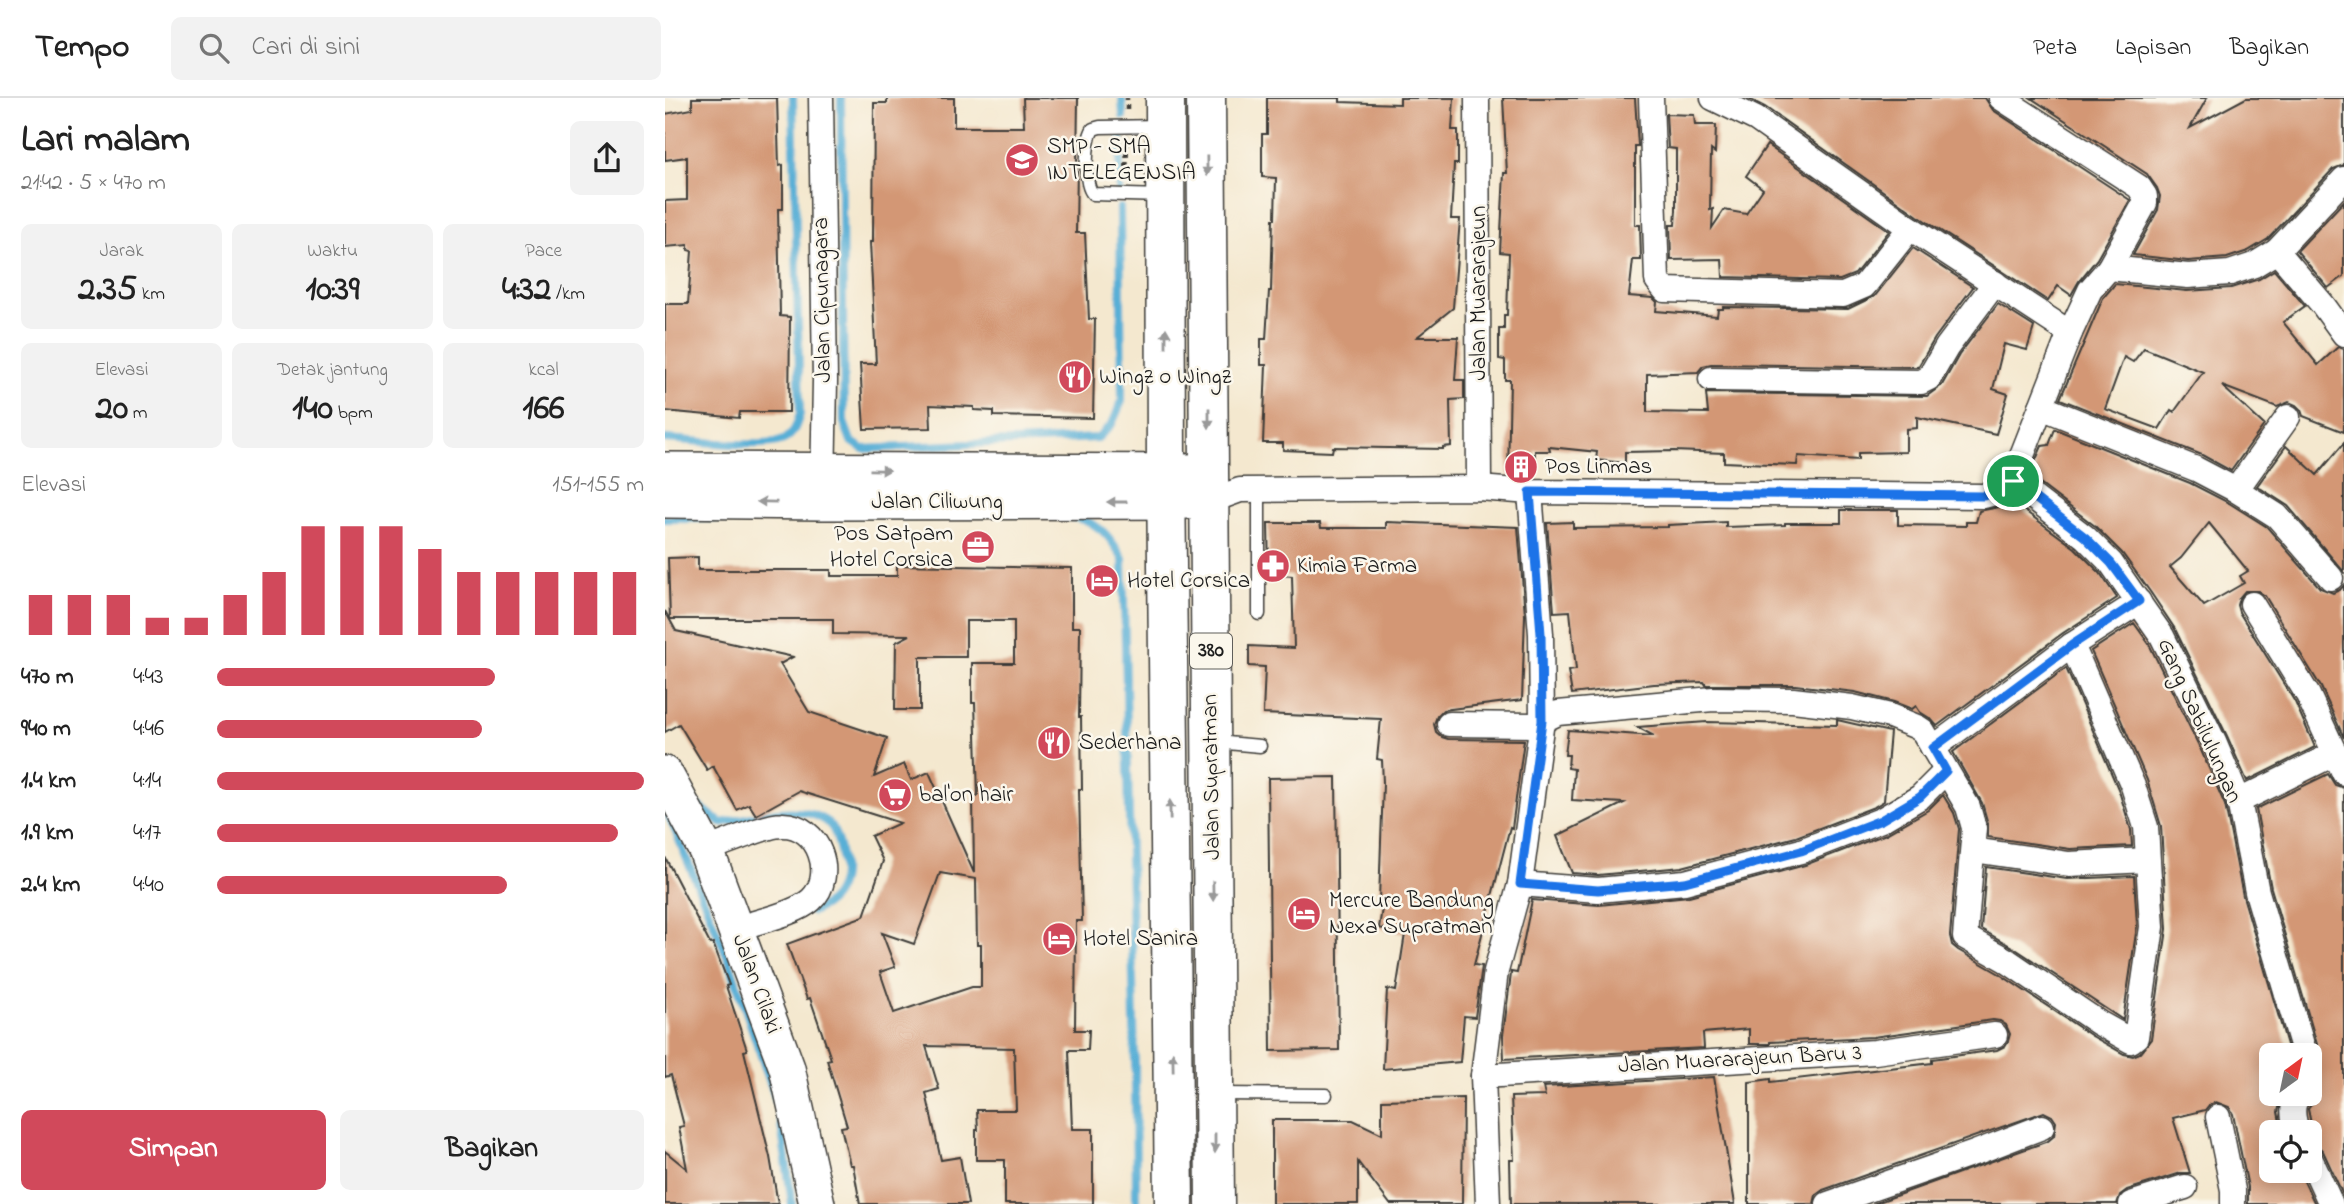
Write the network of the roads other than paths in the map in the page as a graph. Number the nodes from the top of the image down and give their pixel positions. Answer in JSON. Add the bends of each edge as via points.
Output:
{"nodes":[{"id":1,"x":821,"y":98,"type":"edge"},
{"id":2,"x":1206,"y":98,"type":"edge"},
{"id":3,"x":1477,"y":98,"type":"edge"},
{"id":4,"x":1651,"y":98,"type":"edge"},
{"id":5,"x":1713,"y":98,"type":"edge"},
{"id":6,"x":2001,"y":98,"type":"edge"},
{"id":7,"x":1165,"y":112,"type":"edge"},
{"id":8,"x":2344,"y":179,"type":"edge"},
{"id":9,"x":1166,"y":196,"type":"junction"},
{"id":10,"x":1909,"y":228,"type":"junction"},
{"id":11,"x":2277,"y":251,"type":"junction"},
{"id":12,"x":2109,"y":268,"type":"junction"},
{"id":13,"x":1995,"y":283,"type":"junction"},
{"id":14,"x":2070,"y":332,"type":"junction"},
{"id":15,"x":2344,"y":334,"type":"edge"},
{"id":16,"x":1711,"y":379,"type":"dead end"},
{"id":17,"x":2041,"y":407,"type":"junction"},
{"id":18,"x":2288,"y":417,"type":"dead end"},
{"id":19,"x":665,"y":470,"type":"edge"},
{"id":20,"x":2013,"y":481,"type":"junction"},
{"id":21,"x":823,"y":486,"type":"junction"},
{"id":22,"x":1167,"y":488,"type":"junction"},
{"id":23,"x":1229,"y":488,"type":"junction"},
{"id":24,"x":1479,"y":488,"type":"junction"},
{"id":25,"x":2236,"y":490,"type":"junction"},
{"id":26,"x":1530,"y":492,"type":"junction"},
{"id":27,"x":665,"y":500,"type":"edge"},
{"id":28,"x":2331,"y":578,"type":"dead end"},
{"id":29,"x":2139,"y":601,"type":"junction"},
{"id":30,"x":2252,"y":604,"type":"dead end"},
{"id":31,"x":1259,"y":614,"type":"dead end"},
{"id":32,"x":2072,"y":645,"type":"junction"},
{"id":33,"x":1542,"y":721,"type":"junction"},
{"id":34,"x":1449,"y":724,"type":"dead end"},
{"id":35,"x":1212,"y":742,"type":"junction"},
{"id":36,"x":1260,"y":746,"type":"dead end"},
{"id":37,"x":1933,"y":748,"type":"junction"},
{"id":38,"x":2340,"y":763,"type":"edge"},
{"id":39,"x":1946,"y":771,"type":"junction"},
{"id":40,"x":665,"y":774,"type":"edge"},
{"id":41,"x":2239,"y":801,"type":"junction"},
{"id":42,"x":706,"y":850,"type":"junction"},
{"id":43,"x":1973,"y":850,"type":"junction"},
{"id":44,"x":2147,"y":860,"type":"junction"},
{"id":45,"x":1520,"y":884,"type":"junction"},
{"id":46,"x":736,"y":929,"type":"junction"},
{"id":47,"x":1996,"y":1035,"type":"dead end"},
{"id":48,"x":2301,"y":1043,"type":"edge"},
{"id":49,"x":1483,"y":1076,"type":"junction"},
{"id":50,"x":1215,"y":1094,"type":"junction"},
{"id":51,"x":1326,"y":1095,"type":"dead end"},
{"id":52,"x":2218,"y":1117,"type":"dead end"},
{"id":53,"x":2042,"y":1127,"type":"dead end"},
{"id":54,"x":2321,"y":1183,"type":"edge"},
{"id":55,"x":2185,"y":1187,"type":"dead end"},
{"id":56,"x":817,"y":1204,"type":"edge"},
{"id":57,"x":1174,"y":1204,"type":"edge"},
{"id":58,"x":1215,"y":1204,"type":"edge"},
{"id":59,"x":1488,"y":1204,"type":"edge"},
{"id":60,"x":1828,"y":1204,"type":"edge"},
{"id":61,"x":2131,"y":1204,"type":"edge"},
{"id":62,"x":2233,"y":1204,"type":"edge"},
{"id":63,"x":2330,"y":1204,"type":"edge"}],
"edges":[{"from":1,"to":21,"type":"street","name":"Jalan Cipunagara"},
{"from":2,"to":23,"type":"main road","name":"Jalan Supratman","number":"380","one_way":true},
{"from":3,"to":24,"type":"street","name":"Jalan Muararajeun"},
{"from":4,"to":10,"type":"street","via":[[1657,280],[1661,287],[1669,291],[1843,295],[1864,286]]},
{"from":5,"to":10,"type":"street","via":[[1756,119]]},
{"from":6,"to":12,"type":"street","via":[[2139,187],[2145,196]]},
{"from":7,"to":9,"type":"main road","name":"Jalan Supratman","number":"380"},
{"from":7,"to":9,"type":"lane","via":[[1093,130],[1087,182],[1093,194]]},
{"from":8,"to":11,"type":"street"},
{"from":22,"to":9,"type":"main road","name":"Jalan Supratman","number":"380","one_way":true},
{"from":10,"to":13,"type":"street"},
{"from":11,"to":12,"type":"street","via":[[2230,273],[2188,276]]},
{"from":11,"to":15,"type":"street"},
{"from":12,"to":14,"type":"street","via":[[2089,290]]},
{"from":13,"to":14,"type":"street"},
{"from":13,"to":16,"type":"street","via":[[1929,378],[1921,382]]},
{"from":14,"to":17,"type":"street"},
{"from":17,"to":20,"type":"street"},
{"from":17,"to":25,"type":"street","via":[[2196,469]]},
{"from":18,"to":25,"type":"street"},
{"from":19,"to":21,"type":"street","name":"Jalan Ciliwung"},
{"from":20,"to":26,"type":"street","via":[[1984,496]]},
{"from":20,"to":29,"type":"street","name":"Gang Sabilulungan","via":[[2085,537]]},
{"from":21,"to":22,"type":"street","name":"Jalan Ciliwung"},
{"from":21,"to":27,"type":"street","name":"Jalan Ciliwung","one_way":true},
{"from":22,"to":23,"type":"street","name":"Jalan Ciliwung"},
{"from":57,"to":22,"type":"main road","name":"Jalan Supratman","number":"380","one_way":true},
{"from":23,"to":24,"type":"street"},
{"from":23,"to":31,"type":"lane"},
{"from":23,"to":35,"type":"main road","name":"Jalan Supratman","number":"380"},
{"from":24,"to":26,"type":"street"},
{"from":25,"to":28,"type":"street","via":[[2277,516]]},
{"from":26,"to":33,"type":"street"},
{"from":29,"to":32,"type":"street"},
{"from":29,"to":41,"type":"street","name":"Gang Sabilulungan","via":[[2162,636]]},
{"from":30,"to":38,"type":"street","via":[[2308,695]]},
{"from":32,"to":37,"type":"street"},
{"from":32,"to":44,"type":"street","via":[[2133,786],[2145,827]]},
{"from":33,"to":34,"type":"street","via":[[1533,725]]},
{"from":33,"to":37,"type":"street","via":[[1558,713],[1700,700],[1793,700],[1890,716],[1917,727]]},
{"from":33,"to":45,"type":"street"},
{"from":35,"to":36,"type":"lane"},
{"from":35,"to":50,"type":"main road","name":"Jalan Supratman","number":"380","one_way":true},
{"from":37,"to":39,"type":"street"},
{"from":38,"to":41,"type":"street"},
{"from":39,"to":43,"type":"street","via":[[1968,807]]},
{"from":39,"to":45,"type":"street","via":[[1920,797],[1881,820],[1801,851],[1685,882],[1598,890]]},
{"from":40,"to":42,"type":"street","name":"Jalan Cilaki"},
{"from":41,"to":48,"type":"street","name":"Gang Sabilulungan","via":[[2257,892]]},
{"from":42,"to":46,"type":"street","name":"Jalan Cilaki"},
{"from":42,"to":46,"type":"street","via":[[778,825],[792,825],[816,843],[825,869],[813,898],[802,907]]},
{"from":43,"to":44,"type":"street","via":[[2069,864]]},
{"from":43,"to":44,"type":"street","via":[[1966,939],[2131,1041],[2136,1037],[2152,927]]},
{"from":45,"to":49,"type":"street","via":[[1496,971]]},
{"from":46,"to":56,"type":"street","name":"Jalan Cilaki","via":[[787,1068]]},
{"from":47,"to":49,"type":"street","name":"Jalan Muararajeun Baru 3","via":[[1875,1052]]},
{"from":49,"to":59,"type":"street"},
{"from":50,"to":51,"type":"lane"},
{"from":50,"to":58,"type":"main road","name":"Jalan Supratman","number":"380","one_way":true},
{"from":52,"to":62,"type":"street"},
{"from":53,"to":60,"type":"street"},
{"from":54,"to":63,"type":"street"},
{"from":55,"to":61,"type":"street"}]}
